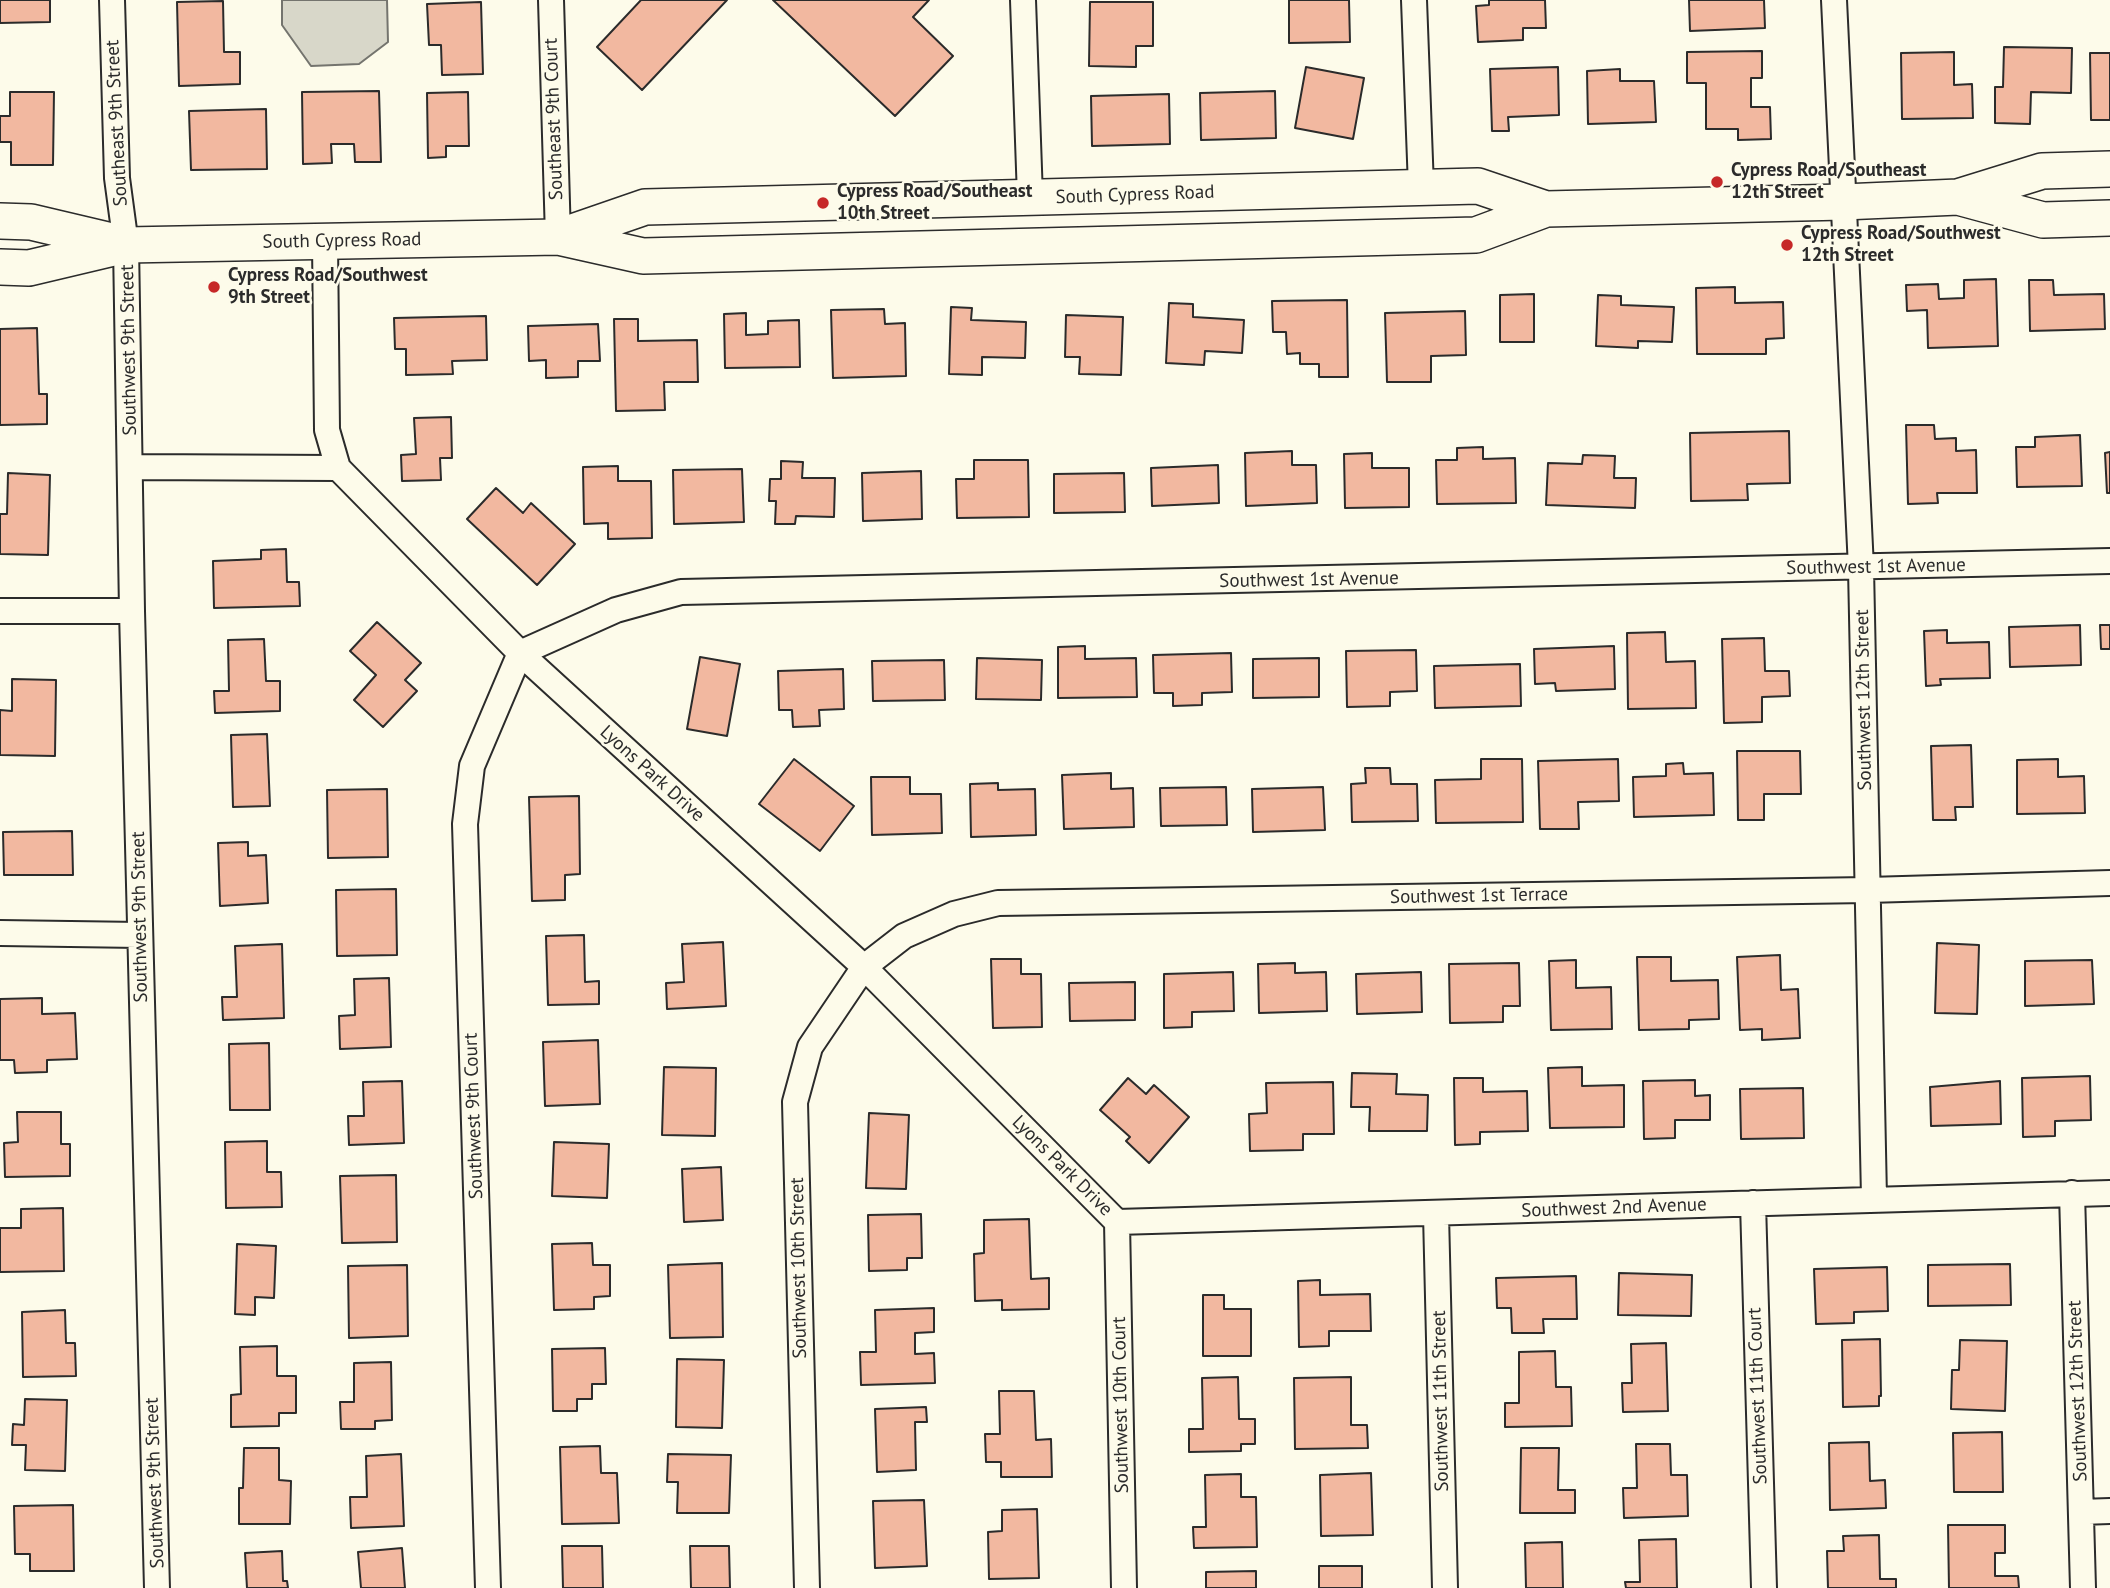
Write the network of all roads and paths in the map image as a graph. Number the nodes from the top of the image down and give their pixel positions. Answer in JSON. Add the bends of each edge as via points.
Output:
{"nodes":[{"id":1,"x":112,"y":0,"type":"edge"},
{"id":2,"x":551,"y":0,"type":"edge"},
{"id":3,"x":1023,"y":0,"type":"edge"},
{"id":4,"x":1414,"y":0,"type":"edge"},
{"id":5,"x":1834,"y":0,"type":"edge"},
{"id":6,"x":2110,"y":169,"type":"edge"},
{"id":7,"x":1421,"y":187,"type":"junction"},
{"id":8,"x":1030,"y":197,"type":"junction"},
{"id":9,"x":1958,"y":197,"type":"junction"},
{"id":10,"x":1843,"y":202,"type":"junction"},
{"id":11,"x":1546,"y":209,"type":"junction"},
{"id":12,"x":2110,"y":218,"type":"edge"},
{"id":13,"x":0,"y":221,"type":"edge"},
{"id":14,"x":558,"y":237,"type":"junction"},
{"id":15,"x":325,"y":242,"type":"junction"},
{"id":16,"x":126,"y":245,"type":"junction"},
{"id":17,"x":0,"y":267,"type":"edge"},
{"id":18,"x":131,"y":467,"type":"junction"},
{"id":19,"x":338,"y":468,"type":"junction"},
{"id":20,"x":2110,"y":561,"type":"edge"},
{"id":21,"x":1861,"y":568,"type":"junction"},
{"id":22,"x":0,"y":611,"type":"edge"},
{"id":23,"x":132,"y":611,"type":"junction"},
{"id":24,"x":520,"y":653,"type":"junction"},
{"id":25,"x":2110,"y":883,"type":"edge"},
{"id":26,"x":1868,"y":890,"type":"junction"},
{"id":27,"x":0,"y":933,"type":"edge"},
{"id":28,"x":140,"y":935,"type":"junction"},
{"id":29,"x":864,"y":967,"type":"junction"},
{"id":30,"x":2072,"y":1193,"type":"junction"},
{"id":31,"x":2110,"y":1193,"type":"edge"},
{"id":32,"x":1874,"y":1198,"type":"junction"},
{"id":33,"x":1753,"y":1203,"type":"junction"},
{"id":34,"x":1436,"y":1214,"type":"junction"},
{"id":35,"x":1117,"y":1222,"type":"junction"},
{"id":36,"x":2110,"y":1511,"type":"edge"},
{"id":37,"x":2081,"y":1512,"type":"junction"},
{"id":38,"x":158,"y":1588,"type":"edge"},
{"id":39,"x":488,"y":1588,"type":"edge"},
{"id":40,"x":807,"y":1588,"type":"edge"},
{"id":41,"x":1124,"y":1588,"type":"edge"},
{"id":42,"x":1445,"y":1588,"type":"edge"},
{"id":43,"x":1764,"y":1588,"type":"edge"},
{"id":44,"x":2083,"y":1588,"type":"edge"}],
"edges":[{"from":1,"to":16,"type":"street","name":"Southeast 9th Street","via":[[117,178]]},
{"from":2,"to":14,"type":"street","name":"Southeast 9th Court"},
{"from":3,"to":8,"type":"street"},
{"from":4,"to":7,"type":"street"},
{"from":5,"to":10,"type":"street","name":"Southwest 12th Street"},
{"from":6,"to":9,"type":"street","name":"South Cypress Road","via":[[2042,171]]},
{"from":7,"to":8,"type":"street","name":"South Cypress Road"},
{"from":7,"to":11,"type":"street","name":"South Cypress Road","via":[[1478,186]]},
{"from":8,"to":14,"type":"street","name":"South Cypress Road","via":[[645,208]]},
{"from":9,"to":10,"type":"street","name":"South Cypress Road"},
{"from":9,"to":12,"type":"street","name":"South Cypress Road","via":[[2043,220]]},
{"from":10,"to":11,"type":"street","name":"South Cypress Road"},
{"from":10,"to":21,"type":"street","name":"Southwest 12th Street"},
{"from":11,"to":14,"type":"street","name":"South Cypress Road","via":[[1476,235],[643,256]]},
{"from":13,"to":16,"type":"street","name":"South Cypress Road","via":[[31,222]]},
{"from":14,"to":15,"type":"street","name":"South Cypress Road"},
{"from":15,"to":16,"type":"street","name":"South Cypress Road"},
{"from":15,"to":19,"type":"street","via":[[327,430]]},
{"from":16,"to":17,"type":"street","name":"South Cypress Road","via":[[29,268]]},
{"from":16,"to":18,"type":"street","name":"Southwest 9th Street"},
{"from":18,"to":19,"type":"street"},
{"from":18,"to":23,"type":"street","name":"Southwest 9th Street"},
{"from":19,"to":24,"type":"street","name":"Lyons Park Drive"},
{"from":20,"to":21,"type":"street","name":"Southwest 1st Avenue"},
{"from":21,"to":24,"type":"street","name":"Southwest 1st Avenue","via":[[681,592],[617,610]]},
{"from":21,"to":26,"type":"street","name":"Southwest 12th Street"},
{"from":22,"to":23,"type":"street"},
{"from":23,"to":28,"type":"street","name":"Southwest 9th Street"},
{"from":24,"to":29,"type":"street","name":"Lyons Park Drive"},
{"from":24,"to":39,"type":"street","name":"Southwest 9th Court","via":[[472,766],[465,824]]},
{"from":25,"to":26,"type":"street","name":"Southwest 1st Terrace"},
{"from":26,"to":29,"type":"street","name":"Southwest 1st Terrace","via":[[998,903],[954,914],[904,936]]},
{"from":26,"to":32,"type":"street","name":"Southwest 12th Street"},
{"from":27,"to":28,"type":"street"},
{"from":28,"to":38,"type":"street","name":"Southwest 9th Street"},
{"from":29,"to":35,"type":"street","name":"Lyons Park Drive"},
{"from":29,"to":40,"type":"street","name":"Southwest 10th Street","via":[[810,1047],[795,1102]]},
{"from":30,"to":31,"type":"street","name":"Southwest 2nd Avenue"},
{"from":30,"to":32,"type":"street","name":"Southwest 2nd Avenue"},
{"from":30,"to":37,"type":"street","name":"Southwest 12th Street"},
{"from":32,"to":33,"type":"street","name":"Southwest 2nd Avenue"},
{"from":33,"to":34,"type":"street","name":"Southwest 2nd Avenue"},
{"from":33,"to":43,"type":"street","name":"Southwest 11th Court"},
{"from":34,"to":35,"type":"street","name":"Southwest 2nd Avenue"},
{"from":34,"to":42,"type":"street","name":"Southwest 11th Street"},
{"from":35,"to":41,"type":"street","name":"Southwest 10th Court"},
{"from":36,"to":37,"type":"street"},
{"from":37,"to":44,"type":"street","name":"Southwest 12th Street"}]}
